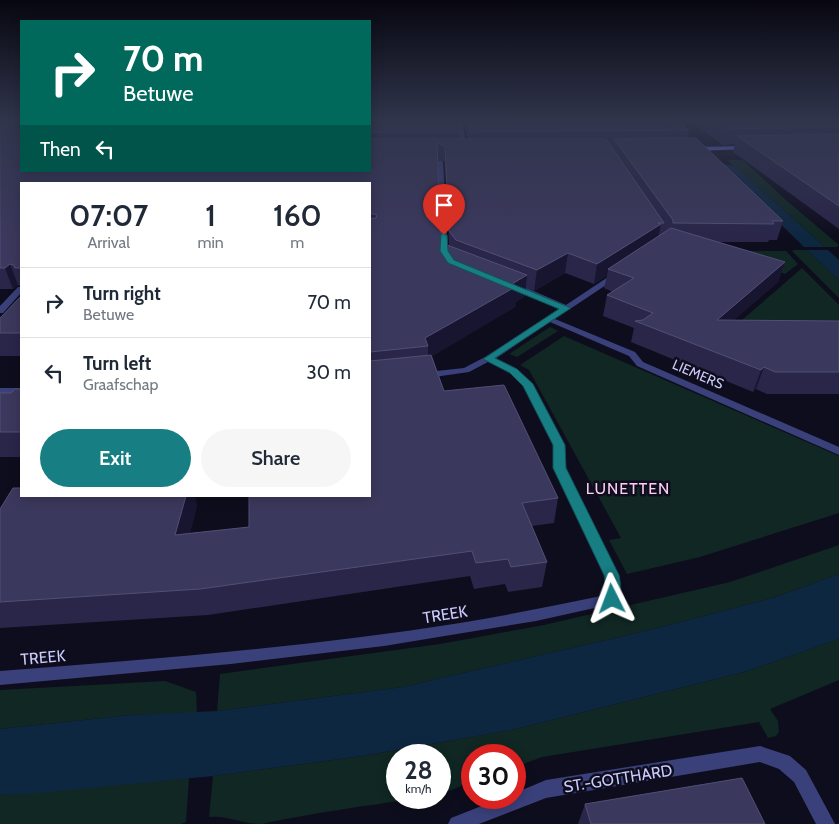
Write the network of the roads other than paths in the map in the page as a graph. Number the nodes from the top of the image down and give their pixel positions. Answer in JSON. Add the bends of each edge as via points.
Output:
{"nodes":[{"id":1,"x":440,"y":162,"type":"edge"},
{"id":2,"x":451,"y":262,"type":"edge"},
{"id":3,"x":623,"y":271,"type":"edge"},
{"id":4,"x":504,"y":282,"type":"edge"},
{"id":5,"x":20,"y":290,"type":"edge"},
{"id":6,"x":566,"y":308,"type":"junction"},
{"id":7,"x":0,"y":311,"type":"edge"},
{"id":8,"x":549,"y":319,"type":"junction"},
{"id":9,"x":488,"y":359,"type":"junction"},
{"id":10,"x":418,"y":376,"type":"edge"},
{"id":11,"x":20,"y":390,"type":"edge"},
{"id":12,"x":0,"y":391,"type":"edge"},
{"id":13,"x":839,"y":451,"type":"edge"},
{"id":14,"x":0,"y":678,"type":"edge"},
{"id":15,"x":456,"y":824,"type":"edge"},
{"id":16,"x":826,"y":824,"type":"edge"}],
"edges":[{"from":1,"to":2,"type":"street","via":[[444,251]]},
{"from":3,"to":6,"type":"street"},
{"from":4,"to":6,"type":"street"},
{"from":5,"to":7,"type":"street"},
{"from":6,"to":8,"type":"street"},
{"from":8,"to":9,"type":"street"},
{"from":8,"to":13,"type":"street","name":"LIEMERS","via":[[632,354],[640,364]]},
{"from":9,"to":10,"type":"street","via":[[466,370]]},
{"from":9,"to":14,"type":"street","name":"TREEK","via":[[514,371],[527,384],[546,419],[559,445],[560,468],[614,583],[612,599],[466,628],[282,654]]},
{"from":11,"to":12,"type":"street"},
{"from":15,"to":16,"type":"street","name":"ST.-GOTTHARD","via":[[546,789],[760,754],[784,762],[800,776]]}]}
